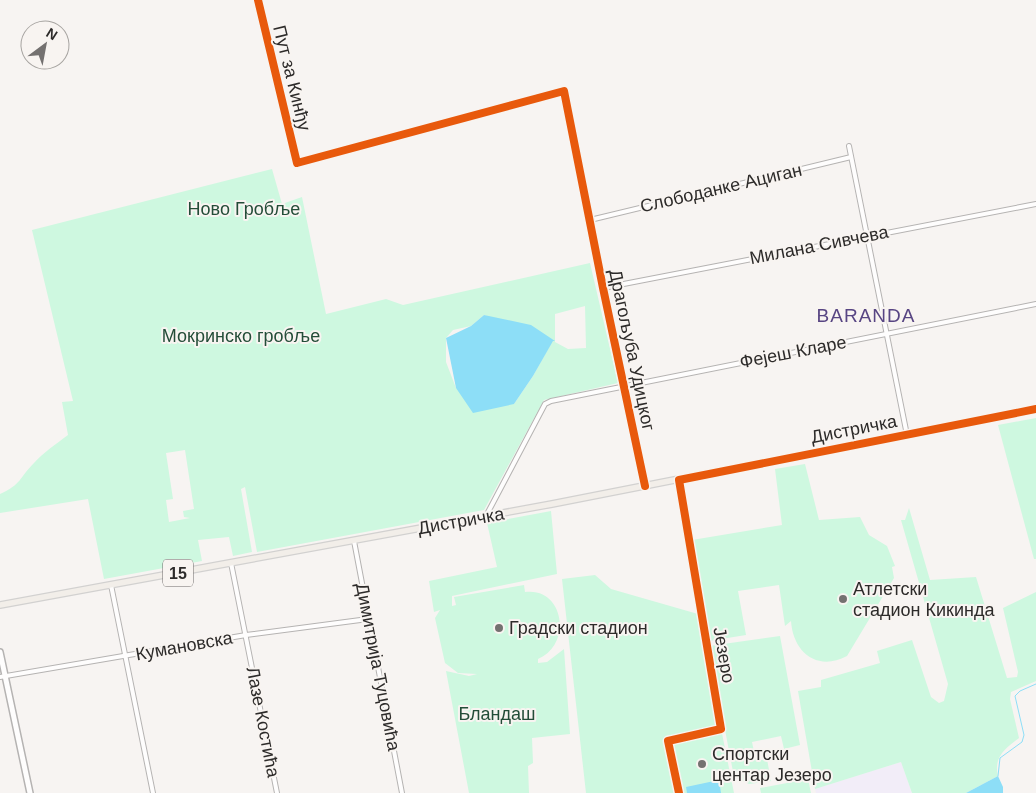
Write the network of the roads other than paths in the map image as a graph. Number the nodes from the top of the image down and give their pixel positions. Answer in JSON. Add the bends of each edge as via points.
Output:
{"nodes":[{"id":1,"x":258,"y":0,"type":"edge"},
{"id":2,"x":849,"y":146,"type":"dead end"},
{"id":3,"x":851,"y":157,"type":"junction"},
{"id":4,"x":297,"y":163,"type":"joint"},
{"id":5,"x":1036,"y":204,"type":"edge"},
{"id":6,"x":590,"y":220,"type":"junction"},
{"id":7,"x":868,"y":236,"type":"junction"},
{"id":8,"x":603,"y":288,"type":"junction"},
{"id":9,"x":1036,"y":304,"type":"edge"},
{"id":10,"x":887,"y":334,"type":"junction"},
{"id":11,"x":624,"y":385,"type":"junction"},
{"id":12,"x":1036,"y":409,"type":"edge"},
{"id":13,"x":907,"y":435,"type":"junction"},
{"id":14,"x":679,"y":480,"type":"junction"},
{"id":15,"x":645,"y":486,"type":"junction"},
{"id":16,"x":486,"y":516,"type":"junction"},
{"id":17,"x":355,"y":540,"type":"junction"},
{"id":18,"x":231,"y":563,"type":"junction"},
{"id":19,"x":111,"y":585,"type":"junction"},
{"id":20,"x":0,"y":605,"type":"edge"},
{"id":21,"x":368,"y":619,"type":"junction"},
{"id":22,"x":246,"y":635,"type":"junction"},
{"id":23,"x":0,"y":652,"type":"edge"},
{"id":24,"x":125,"y":656,"type":"junction"},
{"id":25,"x":2,"y":676,"type":"edge"},
{"id":26,"x":30,"y":793,"type":"edge"},
{"id":27,"x":153,"y":793,"type":"edge"},
{"id":28,"x":277,"y":793,"type":"edge"},
{"id":29,"x":402,"y":793,"type":"edge"},
{"id":30,"x":679,"y":793,"type":"edge"}],
"edges":[{"from":1,"to":4,"type":"street","name":"Пут за Кинђу"},
{"from":2,"to":3,"type":"street"},
{"from":3,"to":6,"type":"street","name":"Слободанке Ациган"},
{"from":3,"to":7,"type":"street"},
{"from":4,"to":6,"type":"street","name":"Драгољуба Удицког","via":[[564,91]]},
{"from":5,"to":7,"type":"street","name":"Милана Сивчева"},
{"from":6,"to":8,"type":"street","name":"Драгољуба Удицког"},
{"from":7,"to":8,"type":"street","name":"Милана Сивчева"},
{"from":7,"to":10,"type":"street"},
{"from":8,"to":11,"type":"street","name":"Драгољуба Удицког"},
{"from":9,"to":10,"type":"street","name":"Фејеш Кларе"},
{"from":10,"to":11,"type":"street","name":"Фејеш Кларе"},
{"from":10,"to":13,"type":"street"},
{"from":11,"to":15,"type":"street","name":"Драгољуба Удицког"},
{"from":11,"to":16,"type":"street","name":"Фејеш Кларе","via":[[545,404]]},
{"from":12,"to":13,"type":"main road","name":"Дистричка","number":"15"},
{"from":13,"to":14,"type":"main road","name":"Дистричка","number":"15"},
{"from":14,"to":15,"type":"main road","name":"Дистричка","number":"15"},
{"from":14,"to":30,"type":"street","name":"Језеро","via":[[721,729],[668,741]]},
{"from":15,"to":16,"type":"main road","name":"Дистричка","number":"15"},
{"from":16,"to":17,"type":"main road","name":"Дистричка","number":"15"},
{"from":17,"to":18,"type":"main road","number":"15"},
{"from":17,"to":21,"type":"street","name":"Димитрија Туцовића"},
{"from":18,"to":19,"type":"main road","number":"15"},
{"from":18,"to":22,"type":"street","name":"Лазе Костића"},
{"from":19,"to":20,"type":"main road","number":"15"},
{"from":19,"to":24,"type":"street"},
{"from":21,"to":22,"type":"street","name":"Кумановска"},
{"from":21,"to":29,"type":"street","name":"Димитрија Туцовића"},
{"from":22,"to":24,"type":"street","name":"Кумановска"},
{"from":22,"to":28,"type":"street","name":"Лазе Костића"},
{"from":23,"to":25,"type":"street"},
{"from":24,"to":25,"type":"street","name":"Кумановска"},
{"from":24,"to":27,"type":"street"},
{"from":25,"to":26,"type":"street"}]}
